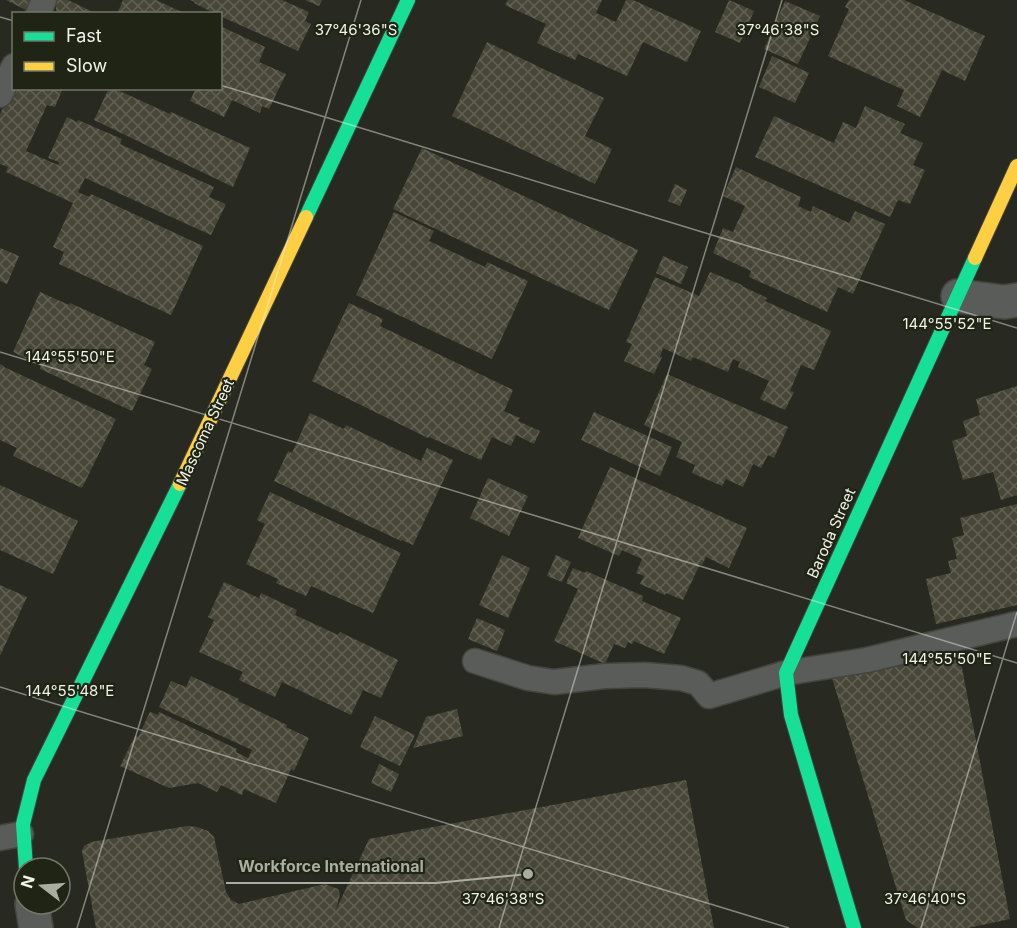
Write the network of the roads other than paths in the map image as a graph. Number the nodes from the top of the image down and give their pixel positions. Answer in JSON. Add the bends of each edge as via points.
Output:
{"nodes":[{"id":1,"x":408,"y":0,"type":"edge"},
{"id":2,"x":12,"y":70,"type":"edge"},
{"id":3,"x":0,"y":95,"type":"edge"},
{"id":4,"x":1017,"y":166,"type":"edge"},
{"id":5,"x":958,"y":296,"type":"junction"},
{"id":6,"x":1017,"y":300,"type":"edge"},
{"id":7,"x":1017,"y":624,"type":"edge"},
{"id":8,"x":475,"y":662,"type":"dead end"},
{"id":9,"x":786,"y":673,"type":"junction"},
{"id":10,"x":10,"y":836,"type":"edge"},
{"id":11,"x":20,"y":856,"type":"edge"},
{"id":12,"x":854,"y":928,"type":"edge"}],
"edges":[{"from":1,"to":10,"type":"street","name":"Mascoma Street","via":[[188,468],[34,780],[22,819]]},
{"from":2,"to":3,"type":"lane"},
{"from":4,"to":5,"type":"street","name":"Baroda Street"},
{"from":5,"to":6,"type":"street"},
{"from":5,"to":9,"type":"street","name":"Baroda Street"},
{"from":7,"to":9,"type":"lane","via":[[867,660]]},
{"from":8,"to":9,"type":"lane","via":[[554,682],[605,676],[681,678],[698,683],[709,696]]},
{"from":9,"to":12,"type":"street","via":[[791,715]]},
{"from":10,"to":11,"type":"street","name":"Mascoma Street"}]}
